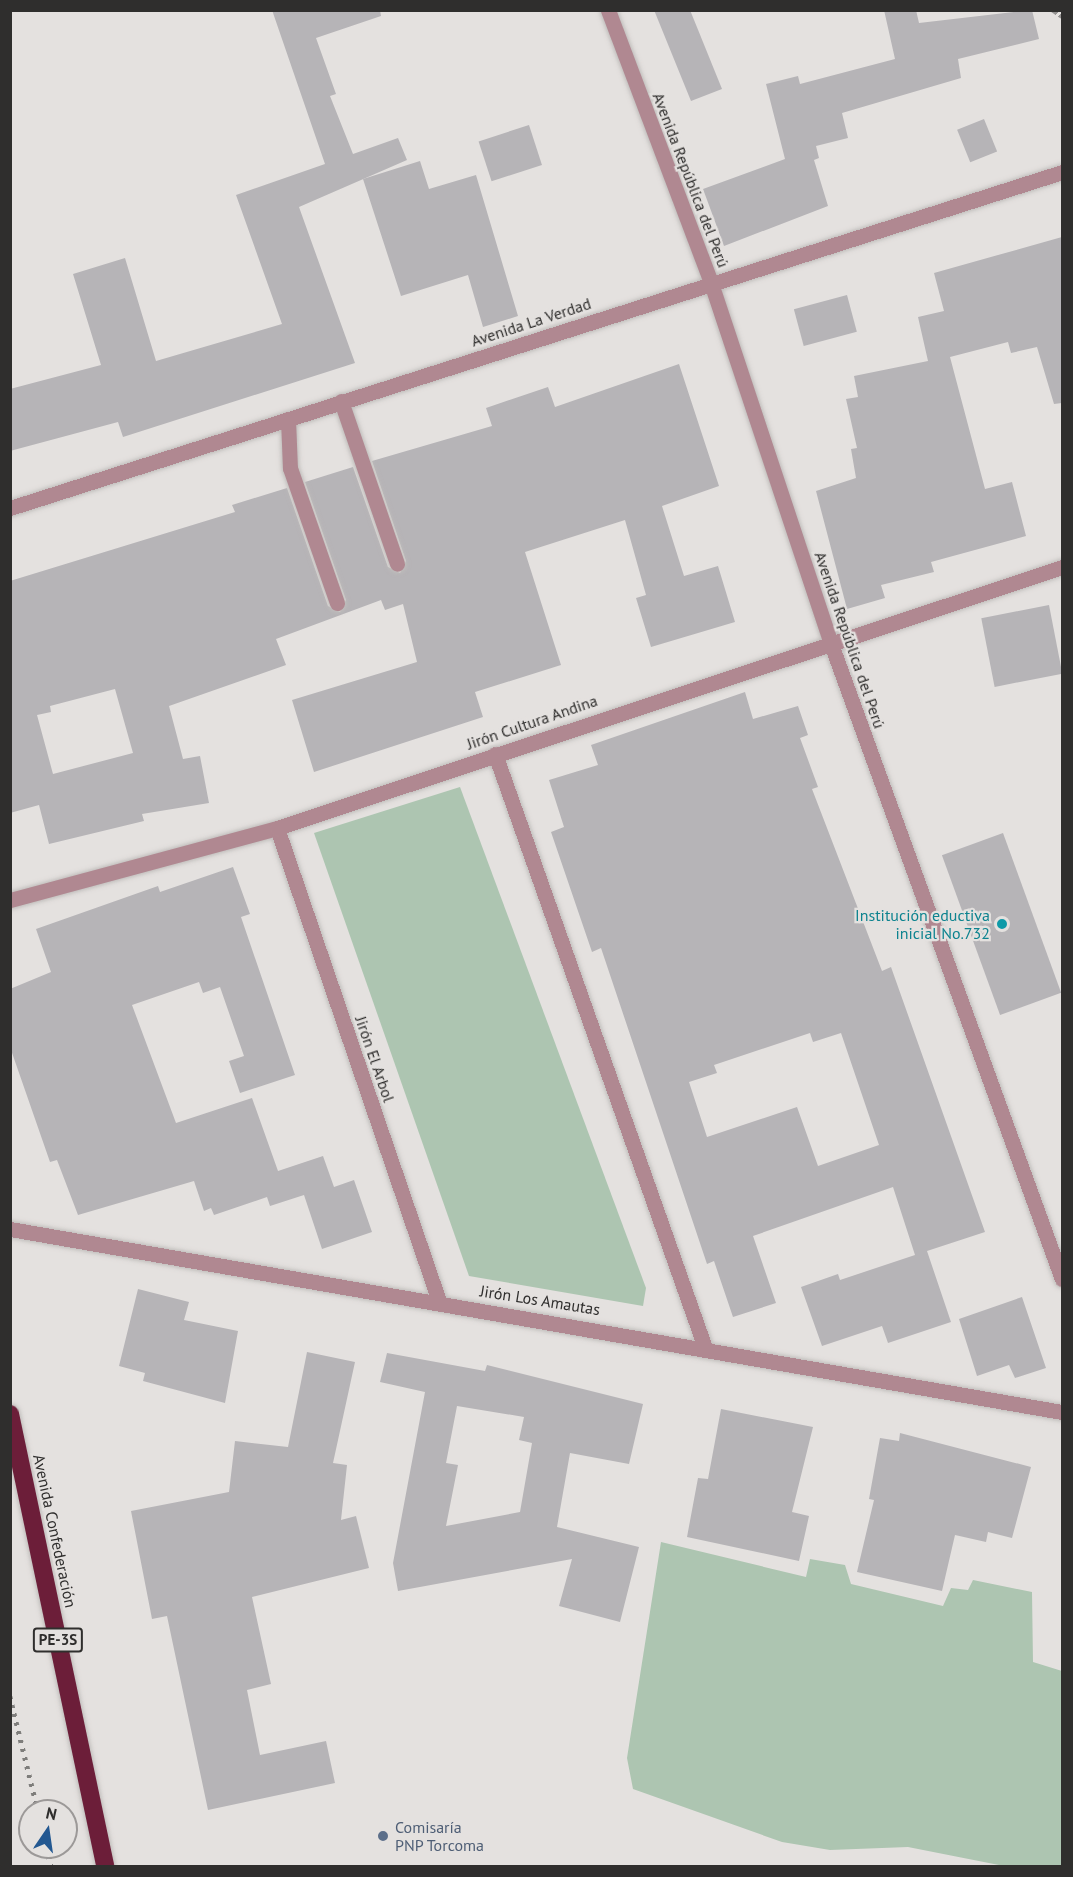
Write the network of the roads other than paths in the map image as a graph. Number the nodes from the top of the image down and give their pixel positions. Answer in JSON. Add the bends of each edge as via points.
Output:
{"nodes":[{"id":1,"x":608,"y":10,"type":"edge"},
{"id":2,"x":1062,"y":172,"type":"edge"},
{"id":3,"x":711,"y":283,"type":"junction"},
{"id":4,"x":342,"y":401,"type":"junction"},
{"id":5,"x":288,"y":418,"type":"junction"},
{"id":6,"x":10,"y":507,"type":"edge"},
{"id":7,"x":397,"y":564,"type":"dead end"},
{"id":8,"x":1062,"y":567,"type":"edge"},
{"id":9,"x":337,"y":603,"type":"dead end"},
{"id":10,"x":830,"y":641,"type":"junction"},
{"id":11,"x":495,"y":754,"type":"junction"},
{"id":12,"x":277,"y":828,"type":"junction"},
{"id":13,"x":10,"y":900,"type":"edge"},
{"id":14,"x":10,"y":1229,"type":"edge"},
{"id":15,"x":1062,"y":1279,"type":"edge"},
{"id":16,"x":439,"y":1301,"type":"junction"},
{"id":17,"x":704,"y":1345,"type":"junction"},
{"id":18,"x":1062,"y":1412,"type":"edge"},
{"id":19,"x":10,"y":1414,"type":"edge"},
{"id":20,"x":105,"y":1866,"type":"edge"}],
"edges":[{"from":1,"to":3,"type":"street","name":"Avenida República del Perú"},
{"from":2,"to":3,"type":"street","name":"Avenida La Verdad"},
{"from":3,"to":4,"type":"street","name":"Avenida La Verdad"},
{"from":3,"to":10,"type":"street","name":"Avenida República del Perú"},
{"from":4,"to":5,"type":"street","name":"Avenida La Verdad"},
{"from":4,"to":7,"type":"street"},
{"from":5,"to":6,"type":"street","name":"Avenida La Verdad"},
{"from":5,"to":9,"type":"street","via":[[290,468]]},
{"from":8,"to":10,"type":"street","name":"Jirón Cultura Andina"},
{"from":10,"to":11,"type":"street","name":"Jirón Cultura Andina"},
{"from":10,"to":15,"type":"street","name":"Avenida República del Perú"},
{"from":11,"to":12,"type":"street","name":"Jirón Cultura Andina"},
{"from":11,"to":17,"type":"street"},
{"from":12,"to":13,"type":"street","name":"Jirón Cultura Andina"},
{"from":12,"to":16,"type":"street","name":"Jirón El Arbol"},
{"from":14,"to":16,"type":"street","name":"Jirón Los Amautas"},
{"from":16,"to":17,"type":"street","name":"Jirón Los Amautas"},
{"from":17,"to":18,"type":"street","name":"Jirón Los Amautas"},
{"from":19,"to":20,"type":"highway","name":"Avenida Confederación","number":"PE-3S"}]}
